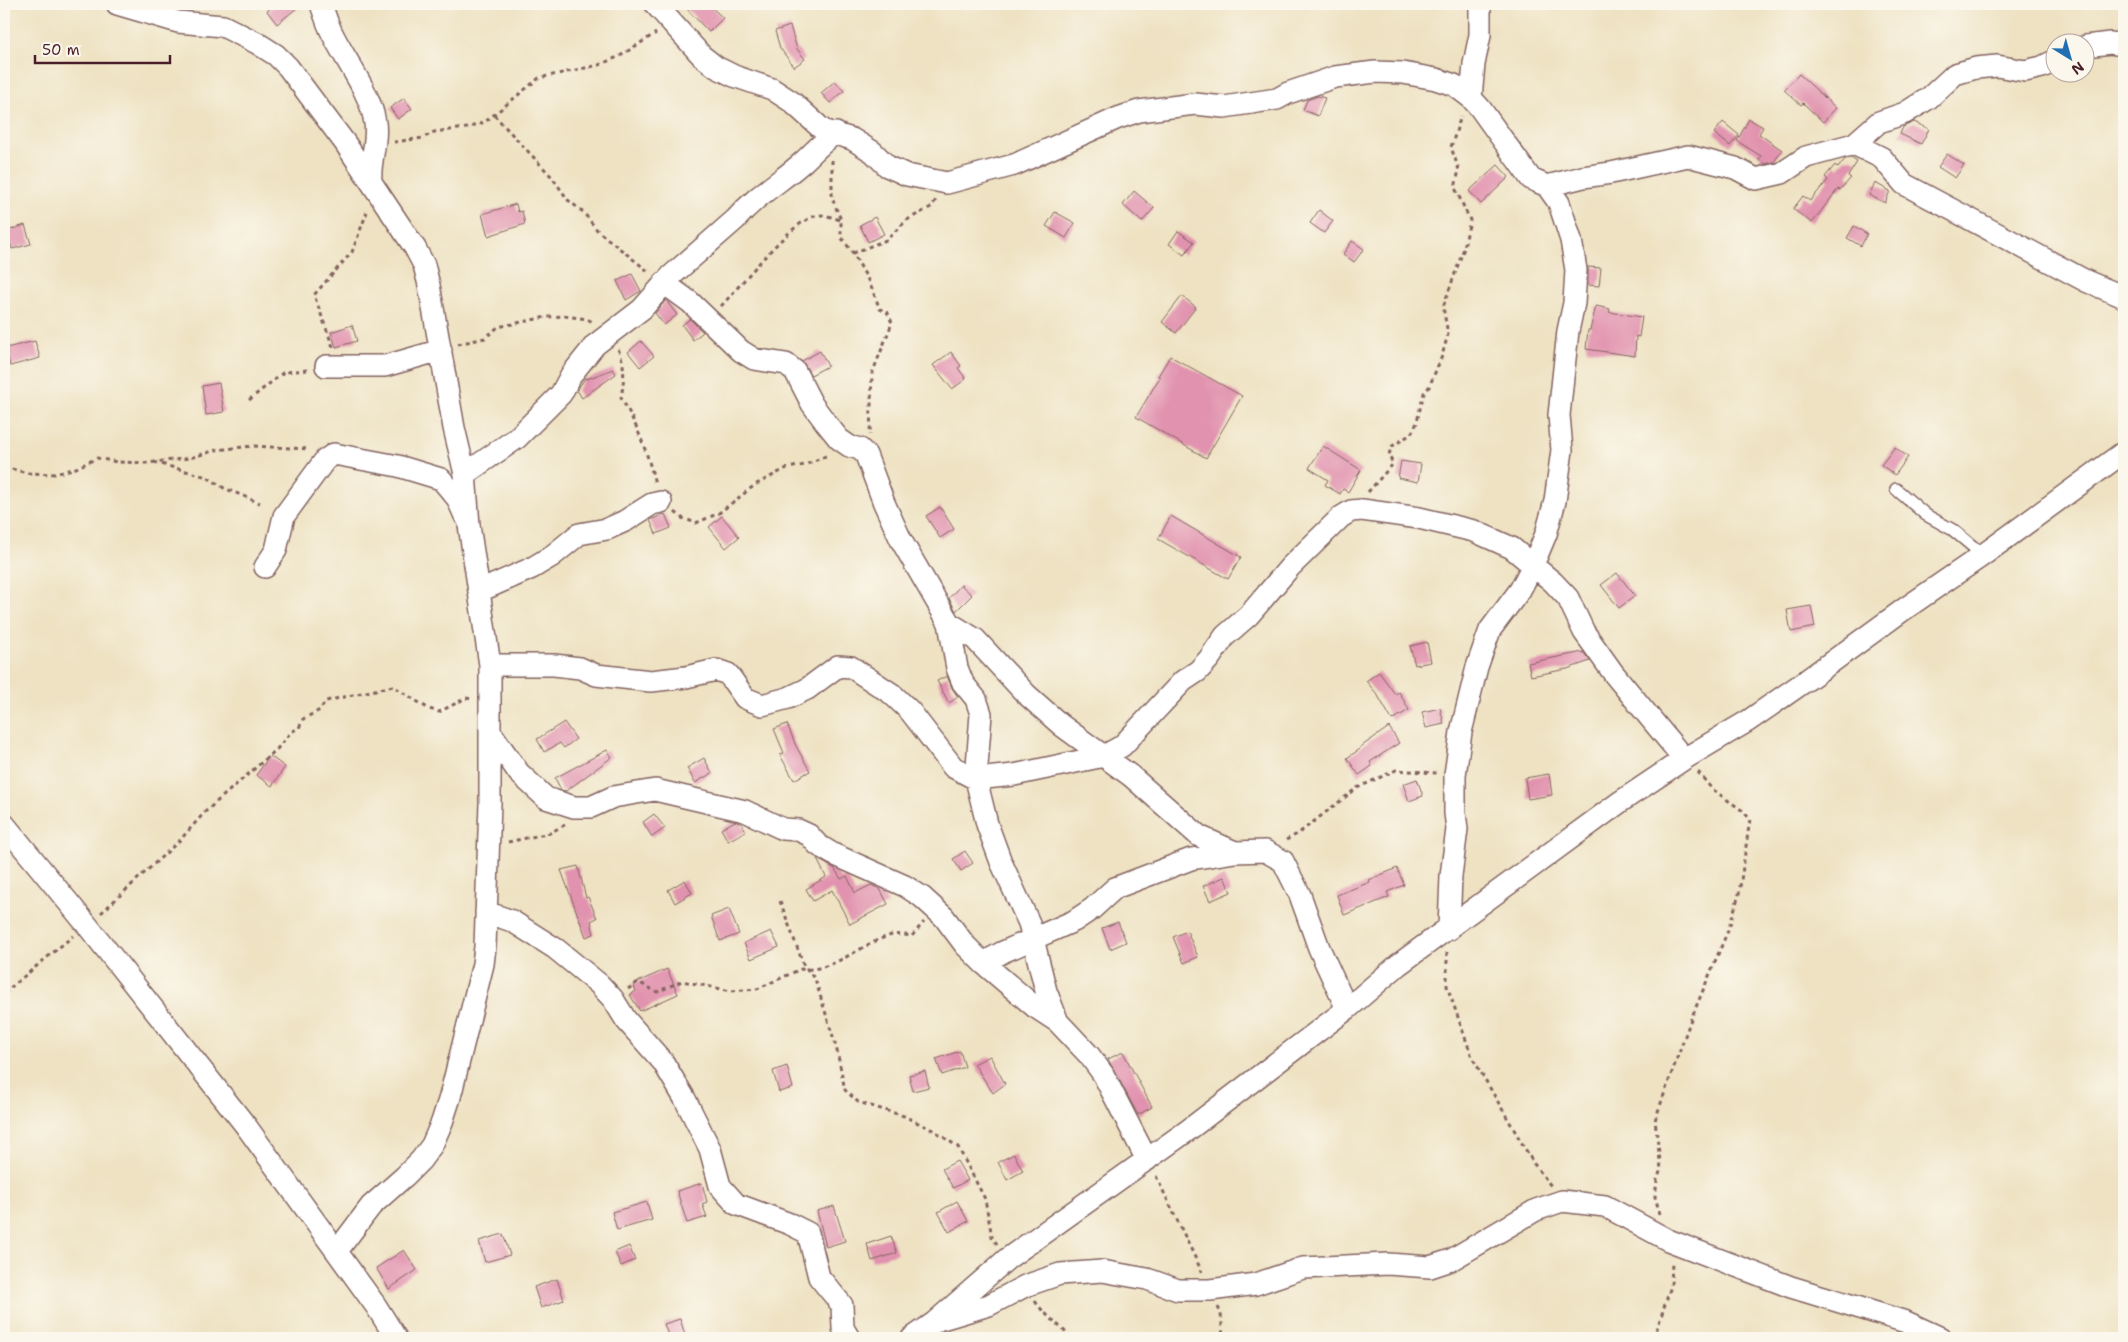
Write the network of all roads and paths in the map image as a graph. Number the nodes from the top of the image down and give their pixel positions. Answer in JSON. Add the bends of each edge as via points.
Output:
{"nodes":[{"id":1,"x":117,"y":4,"type":"edge"},
{"id":2,"x":321,"y":4,"type":"edge"},
{"id":3,"x":655,"y":4,"type":"edge"},
{"id":4,"x":1480,"y":4,"type":"edge"},
{"id":5,"x":673,"y":24,"type":"junction"},
{"id":6,"x":2096,"y":45,"type":"edge"},
{"id":7,"x":2124,"y":45,"type":"edge"},
{"id":8,"x":2046,"y":65,"type":"edge"},
{"id":9,"x":1471,"y":98,"type":"junction"},
{"id":10,"x":494,"y":115,"type":"junction"},
{"id":11,"x":828,"y":138,"type":"junction"},
{"id":12,"x":375,"y":142,"type":"junction"},
{"id":13,"x":1854,"y":144,"type":"junction"},
{"id":14,"x":947,"y":183,"type":"junction"},
{"id":15,"x":373,"y":185,"type":"junction"},
{"id":16,"x":1547,"y":186,"type":"junction"},
{"id":17,"x":840,"y":220,"type":"junction"},
{"id":18,"x":853,"y":253,"type":"junction"},
{"id":19,"x":664,"y":283,"type":"junction"},
{"id":20,"x":2124,"y":297,"type":"edge"},
{"id":21,"x":708,"y":319,"type":"junction"},
{"id":22,"x":610,"y":332,"type":"junction"},
{"id":23,"x":441,"y":350,"type":"junction"},
{"id":24,"x":332,"y":365,"type":"junction"},
{"id":25,"x":249,"y":400,"type":"dead end"},
{"id":26,"x":454,"y":428,"type":"junction"},
{"id":27,"x":858,"y":450,"type":"junction"},
{"id":28,"x":2124,"y":452,"type":"edge"},
{"id":29,"x":334,"y":454,"type":"junction"},
{"id":30,"x":154,"y":462,"type":"junction"},
{"id":31,"x":4,"y":467,"type":"edge"},
{"id":32,"x":466,"y":474,"type":"junction"},
{"id":33,"x":442,"y":479,"type":"junction"},
{"id":34,"x":1896,"y":489,"type":"dead end"},
{"id":35,"x":260,"y":502,"type":"dead end"},
{"id":36,"x":661,"y":502,"type":"junction"},
{"id":37,"x":1351,"y":511,"type":"junction"},
{"id":38,"x":469,"y":525,"type":"junction"},
{"id":39,"x":1983,"y":556,"type":"junction"},
{"id":40,"x":1533,"y":565,"type":"junction"},
{"id":41,"x":265,"y":567,"type":"dead end"},
{"id":42,"x":480,"y":592,"type":"junction"},
{"id":43,"x":949,"y":623,"type":"junction"},
{"id":44,"x":490,"y":665,"type":"junction"},
{"id":45,"x":491,"y":704,"type":"junction"},
{"id":46,"x":491,"y":733,"type":"junction"},
{"id":47,"x":1104,"y":756,"type":"junction"},
{"id":48,"x":1684,"y":759,"type":"junction"},
{"id":49,"x":1455,"y":775,"type":"junction"},
{"id":50,"x":976,"y":779,"type":"junction"},
{"id":51,"x":591,"y":807,"type":"junction"},
{"id":52,"x":4,"y":824,"type":"edge"},
{"id":53,"x":488,"y":844,"type":"junction"},
{"id":54,"x":1265,"y":851,"type":"junction"},
{"id":55,"x":1235,"y":852,"type":"junction"},
{"id":56,"x":780,"y":901,"type":"dead end"},
{"id":57,"x":486,"y":912,"type":"junction"},
{"id":58,"x":944,"y":917,"type":"junction"},
{"id":59,"x":87,"y":925,"type":"junction"},
{"id":60,"x":1449,"y":929,"type":"junction"},
{"id":61,"x":1033,"y":939,"type":"junction"},
{"id":62,"x":983,"y":963,"type":"junction"},
{"id":63,"x":809,"y":970,"type":"junction"},
{"id":64,"x":4,"y":992,"type":"edge"},
{"id":65,"x":613,"y":999,"type":"junction"},
{"id":66,"x":1346,"y":1009,"type":"junction"},
{"id":67,"x":1058,"y":1022,"type":"junction"},
{"id":68,"x":1148,"y":1160,"type":"junction"},
{"id":69,"x":1562,"y":1201,"type":"junction"},
{"id":70,"x":1668,"y":1240,"type":"junction"},
{"id":71,"x":337,"y":1251,"type":"junction"},
{"id":72,"x":1007,"y":1259,"type":"junction"},
{"id":73,"x":1210,"y":1290,"type":"junction"},
{"id":74,"x":935,"y":1322,"type":"junction"},
{"id":75,"x":396,"y":1338,"type":"edge"},
{"id":76,"x":848,"y":1338,"type":"edge"},
{"id":77,"x":912,"y":1338,"type":"edge"},
{"id":78,"x":1224,"y":1338,"type":"edge"},
{"id":79,"x":1654,"y":1338,"type":"edge"},
{"id":80,"x":1941,"y":1338,"type":"edge"}],
"edges":[{"from":1,"to":15,"type":"street","via":[[178,22],[223,26],[276,55],[340,136]]},
{"from":2,"to":12,"type":"street","via":[[331,32],[370,104]]},
{"from":3,"to":5,"type":"street"},
{"from":4,"to":9,"type":"street","via":[[1480,35]]},
{"from":5,"to":10,"type":"path","via":[[599,65],[539,78]]},
{"from":5,"to":11,"type":"street","via":[[716,68],[772,88],[792,102]]},
{"from":6,"to":7,"type":"street"},
{"from":8,"to":13,"type":"street","via":[[2025,71],[1997,66],[1976,68],[1955,74],[1929,98],[1905,113],[1879,122]]},
{"from":9,"to":14,"type":"street","via":[[1454,85],[1403,73],[1375,72],[1334,78],[1288,93],[1277,100],[1224,107],[1195,104],[1139,111],[1014,165]]},
{"from":9,"to":16,"type":"street","via":[[1531,178]]},
{"from":9,"to":37,"type":"path","via":[[1459,120],[1451,147],[1459,170],[1455,188],[1470,220],[1464,248],[1443,307],[1448,334],[1442,356],[1424,393],[1411,434],[1391,448],[1389,456],[1393,464]]},
{"from":10,"to":12,"type":"path","via":[[476,125],[434,132],[423,138]]},
{"from":10,"to":19,"type":"path","via":[[598,231]]},
{"from":11,"to":14,"type":"street","via":[[852,139],[873,152],[887,166],[907,175]]},
{"from":11,"to":17,"type":"path","via":[[833,160],[832,198]]},
{"from":11,"to":19,"type":"street","via":[[804,162],[746,207]]},
{"from":12,"to":15,"type":"street","via":[[370,171]]},
{"from":13,"to":16,"type":"street","via":[[1806,157],[1782,173],[1756,179],[1735,168],[1688,156]]},
{"from":13,"to":20,"type":"street","via":[[1882,158],[1904,184]]},
{"from":14,"to":18,"type":"path","via":[[931,207],[907,220],[886,240]]},
{"from":15,"to":23,"type":"street","via":[[424,265]]},
{"from":15,"to":24,"type":"path","via":[[352,252],[314,295],[326,325]]},
{"from":16,"to":40,"type":"street","via":[[1559,204],[1571,240],[1576,270],[1559,415],[1562,450],[1555,501]]},
{"from":17,"to":18,"type":"path","via":[[841,237]]},
{"from":17,"to":21,"type":"path","via":[[820,215],[808,219],[774,245],[741,287]]},
{"from":18,"to":27,"type":"path","via":[[870,282],[880,309],[888,313],[892,323],[872,374],[872,425]]},
{"from":19,"to":21,"type":"street"},
{"from":19,"to":22,"type":"street","via":[[642,308]]},
{"from":21,"to":27,"type":"street","via":[[754,359],[786,364],[795,371],[812,404],[839,439]]},
{"from":22,"to":23,"type":"path","via":[[587,319],[546,317],[498,327],[485,338]]},
{"from":22,"to":32,"type":"street","via":[[571,375],[561,394],[517,438]]},
{"from":22,"to":36,"type":"path","via":[[624,360],[621,398],[631,414],[652,468]]},
{"from":23,"to":24,"type":"street","via":[[385,366]]},
{"from":23,"to":26,"type":"street"},
{"from":24,"to":25,"type":"path","via":[[284,372]]},
{"from":26,"to":32,"type":"street"},
{"from":26,"to":33,"type":"street"},
{"from":27,"to":36,"type":"path","via":[[786,468],[755,485],[719,513],[696,522],[682,518]]},
{"from":27,"to":43,"type":"street","via":[[901,540]]},
{"from":28,"to":39,"type":"street"},
{"from":29,"to":30,"type":"path","via":[[303,447],[253,446]]},
{"from":29,"to":33,"type":"street","via":[[398,466]]},
{"from":29,"to":41,"type":"street","via":[[325,460],[284,516],[276,550]]},
{"from":30,"to":31,"type":"path","via":[[117,462],[97,458],[56,474],[27,473]]},
{"from":30,"to":35,"type":"path","via":[[207,477],[224,488]]},
{"from":32,"to":38,"type":"street"},
{"from":33,"to":38,"type":"street"},
{"from":34,"to":39,"type":"lane"},
{"from":36,"to":42,"type":"street","via":[[607,529],[579,534],[552,556]]},
{"from":37,"to":40,"type":"street","via":[[1419,518],[1474,531],[1512,548]]},
{"from":37,"to":47,"type":"street","via":[[1290,567],[1225,636],[1198,671],[1183,680],[1122,746]]},
{"from":38,"to":42,"type":"street"},
{"from":39,"to":48,"type":"street","via":[[1748,722]]},
{"from":40,"to":48,"type":"street","via":[[1568,598],[1584,632],[1614,674]]},
{"from":40,"to":49,"type":"street","via":[[1520,590],[1490,630],[1461,732]]},
{"from":42,"to":44,"type":"street"},
{"from":43,"to":47,"type":"street","via":[[975,639],[1026,694]]},
{"from":43,"to":50,"type":"street","via":[[957,668],[963,683],[976,699],[981,714]]},
{"from":44,"to":45,"type":"street"},
{"from":44,"to":50,"type":"street","via":[[554,665],[580,668],[596,676],[651,681],[716,670],[728,674],[745,698],[762,705],[807,689],[838,666],[851,667],[892,694],[910,711],[953,767]]},
{"from":45,"to":46,"type":"street"},
{"from":45,"to":59,"type":"path","via":[[466,698],[439,712],[393,686],[326,701],[320,710],[303,719],[299,728],[291,732],[277,749],[218,800],[180,840]]},
{"from":46,"to":51,"type":"street","via":[[519,773],[546,798],[574,808]]},
{"from":46,"to":53,"type":"street"},
{"from":47,"to":50,"type":"street","via":[[1014,776]]},
{"from":47,"to":55,"type":"street","via":[[1199,836]]},
{"from":48,"to":60,"type":"street","via":[[1620,802]]},
{"from":48,"to":70,"type":"path","via":[[1712,789],[1750,819],[1739,894],[1729,928],[1691,1019],[1655,1120],[1661,1169],[1655,1197]]},
{"from":49,"to":54,"type":"path","via":[[1396,770],[1357,788],[1299,834]]},
{"from":49,"to":60,"type":"street","via":[[1457,829]]},
{"from":50,"to":61,"type":"street","via":[[987,824],[1030,923]]},
{"from":51,"to":53,"type":"path","via":[[554,832],[519,841]]},
{"from":51,"to":58,"type":"street","via":[[613,797],[655,790],[745,811],[784,829],[809,835],[833,854],[905,886]]},
{"from":52,"to":59,"type":"street"},
{"from":53,"to":57,"type":"street"},
{"from":54,"to":55,"type":"street"},
{"from":54,"to":66,"type":"street","via":[[1283,861]]},
{"from":55,"to":61,"type":"street","via":[[1191,858],[1115,888],[1074,921]]},
{"from":56,"to":63,"type":"path","via":[[804,966]]},
{"from":57,"to":65,"type":"street","via":[[512,921],[556,949]]},
{"from":57,"to":71,"type":"street","via":[[483,964],[442,1122],[432,1145],[421,1160],[371,1206]]},
{"from":58,"to":62,"type":"street"},
{"from":58,"to":63,"type":"path","via":[[924,922],[912,936],[893,935]]},
{"from":59,"to":64,"type":"path"},
{"from":59,"to":71,"type":"street","via":[[246,1126]]},
{"from":60,"to":66,"type":"street","via":[[1398,965]]},
{"from":60,"to":69,"type":"path","via":[[1447,986],[1472,1057],[1534,1164]]},
{"from":61,"to":62,"type":"street"},
{"from":61,"to":67,"type":"street","via":[[1046,991]]},
{"from":62,"to":67,"type":"street"},
{"from":63,"to":65,"type":"path","via":[[802,969],[757,988],[731,991],[682,981],[657,992],[638,982]]},
{"from":63,"to":72,"type":"path","via":[[815,979],[836,1046],[846,1090],[858,1102],[904,1116],[958,1147],[985,1199],[992,1237]]},
{"from":65,"to":76,"type":"street","via":[[626,1020],[663,1062],[685,1099],[710,1149],[720,1186],[736,1204],[808,1233],[819,1277],[842,1304],[843,1328]]},
{"from":66,"to":68,"type":"street"},
{"from":67,"to":68,"type":"street","via":[[1103,1074]]},
{"from":68,"to":72,"type":"street"},
{"from":68,"to":73,"type":"path"},
{"from":69,"to":70,"type":"street","via":[[1605,1206]]},
{"from":69,"to":73,"type":"street","via":[[1536,1210],[1451,1260],[1430,1267],[1388,1264],[1303,1268],[1256,1284]]},
{"from":70,"to":79,"type":"path","via":[[1673,1266],[1671,1286]]},
{"from":70,"to":80,"type":"street","via":[[1792,1287],[1906,1322]]},
{"from":71,"to":75,"type":"street"},
{"from":72,"to":74,"type":"street"},
{"from":73,"to":74,"type":"street","via":[[1178,1290],[1148,1279],[1102,1271],[1060,1274],[1025,1286],[989,1305]]},
{"from":73,"to":78,"type":"path","via":[[1221,1314]]},
{"from":74,"to":77,"type":"street"}]}
